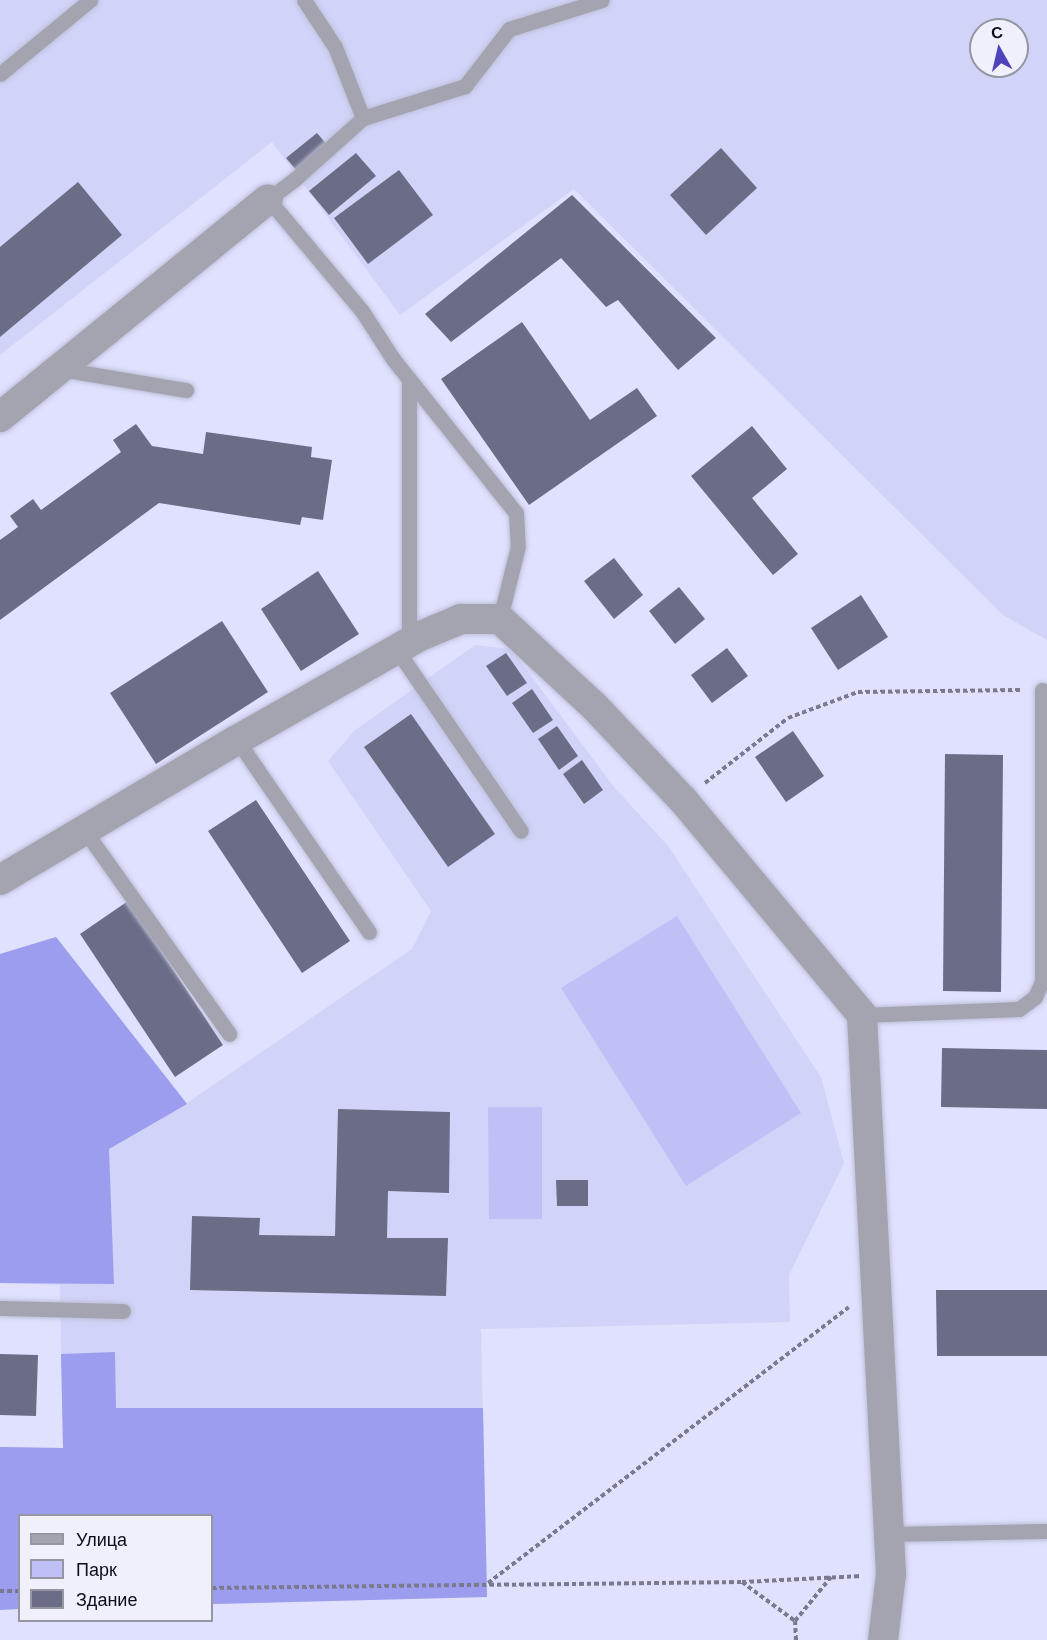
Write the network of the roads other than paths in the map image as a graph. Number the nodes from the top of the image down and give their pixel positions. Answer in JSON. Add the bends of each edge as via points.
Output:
{"nodes":[{"id":1,"x":90,"y":0,"type":"edge"},
{"id":2,"x":304,"y":0,"type":"edge"},
{"id":3,"x":602,"y":0,"type":"edge"},
{"id":4,"x":0,"y":74,"type":"edge"},
{"id":5,"x":363,"y":118,"type":"junction"},
{"id":6,"x":268,"y":199,"type":"junction"},
{"id":7,"x":60,"y":369,"type":"junction"},
{"id":8,"x":409,"y":379,"type":"junction"},
{"id":9,"x":186,"y":390,"type":"dead end"},
{"id":10,"x":0,"y":417,"type":"edge"},
{"id":11,"x":500,"y":619,"type":"junction"},
{"id":12,"x":403,"y":647,"type":"junction"},
{"id":13,"x":1042,"y":690,"type":"road end"},
{"id":14,"x":237,"y":740,"type":"junction"},
{"id":15,"x":85,"y":831,"type":"junction"},
{"id":16,"x":520,"y":831,"type":"dead end"},
{"id":17,"x":0,"y":880,"type":"edge"},
{"id":18,"x":369,"y":932,"type":"dead end"},
{"id":19,"x":862,"y":1015,"type":"junction"},
{"id":20,"x":229,"y":1034,"type":"dead end"},
{"id":21,"x":0,"y":1308,"type":"edge"},
{"id":22,"x":123,"y":1311,"type":"dead end"},
{"id":23,"x":1047,"y":1531,"type":"edge"},
{"id":24,"x":888,"y":1534,"type":"junction"},
{"id":25,"x":883,"y":1640,"type":"edge"}],
"edges":[{"from":1,"to":4,"type":"lane"},
{"from":2,"to":5,"type":"lane","via":[[335,47]]},
{"from":3,"to":5,"type":"lane","via":[[509,29],[465,86]]},
{"from":5,"to":6,"type":"lane"},
{"from":6,"to":7,"type":"street"},
{"from":6,"to":8,"type":"lane","via":[[362,311]]},
{"from":7,"to":9,"type":"lane"},
{"from":7,"to":10,"type":"street"},
{"from":8,"to":11,"type":"lane","via":[[516,513],[518,546]]},
{"from":8,"to":12,"type":"lane"},
{"from":11,"to":12,"type":"street","via":[[460,620]]},
{"from":11,"to":19,"type":"street","via":[[594,706],[683,800]]},
{"from":12,"to":14,"type":"street"},
{"from":12,"to":16,"type":"lane"},
{"from":13,"to":19,"type":"lane","via":[[1042,981],[1035,997],[1020,1009]]},
{"from":14,"to":15,"type":"street"},
{"from":14,"to":18,"type":"lane"},
{"from":15,"to":17,"type":"street"},
{"from":15,"to":20,"type":"lane"},
{"from":19,"to":24,"type":"street"},
{"from":21,"to":22,"type":"lane"},
{"from":23,"to":24,"type":"lane"},
{"from":24,"to":25,"type":"street","via":[[891,1574]]}]}
